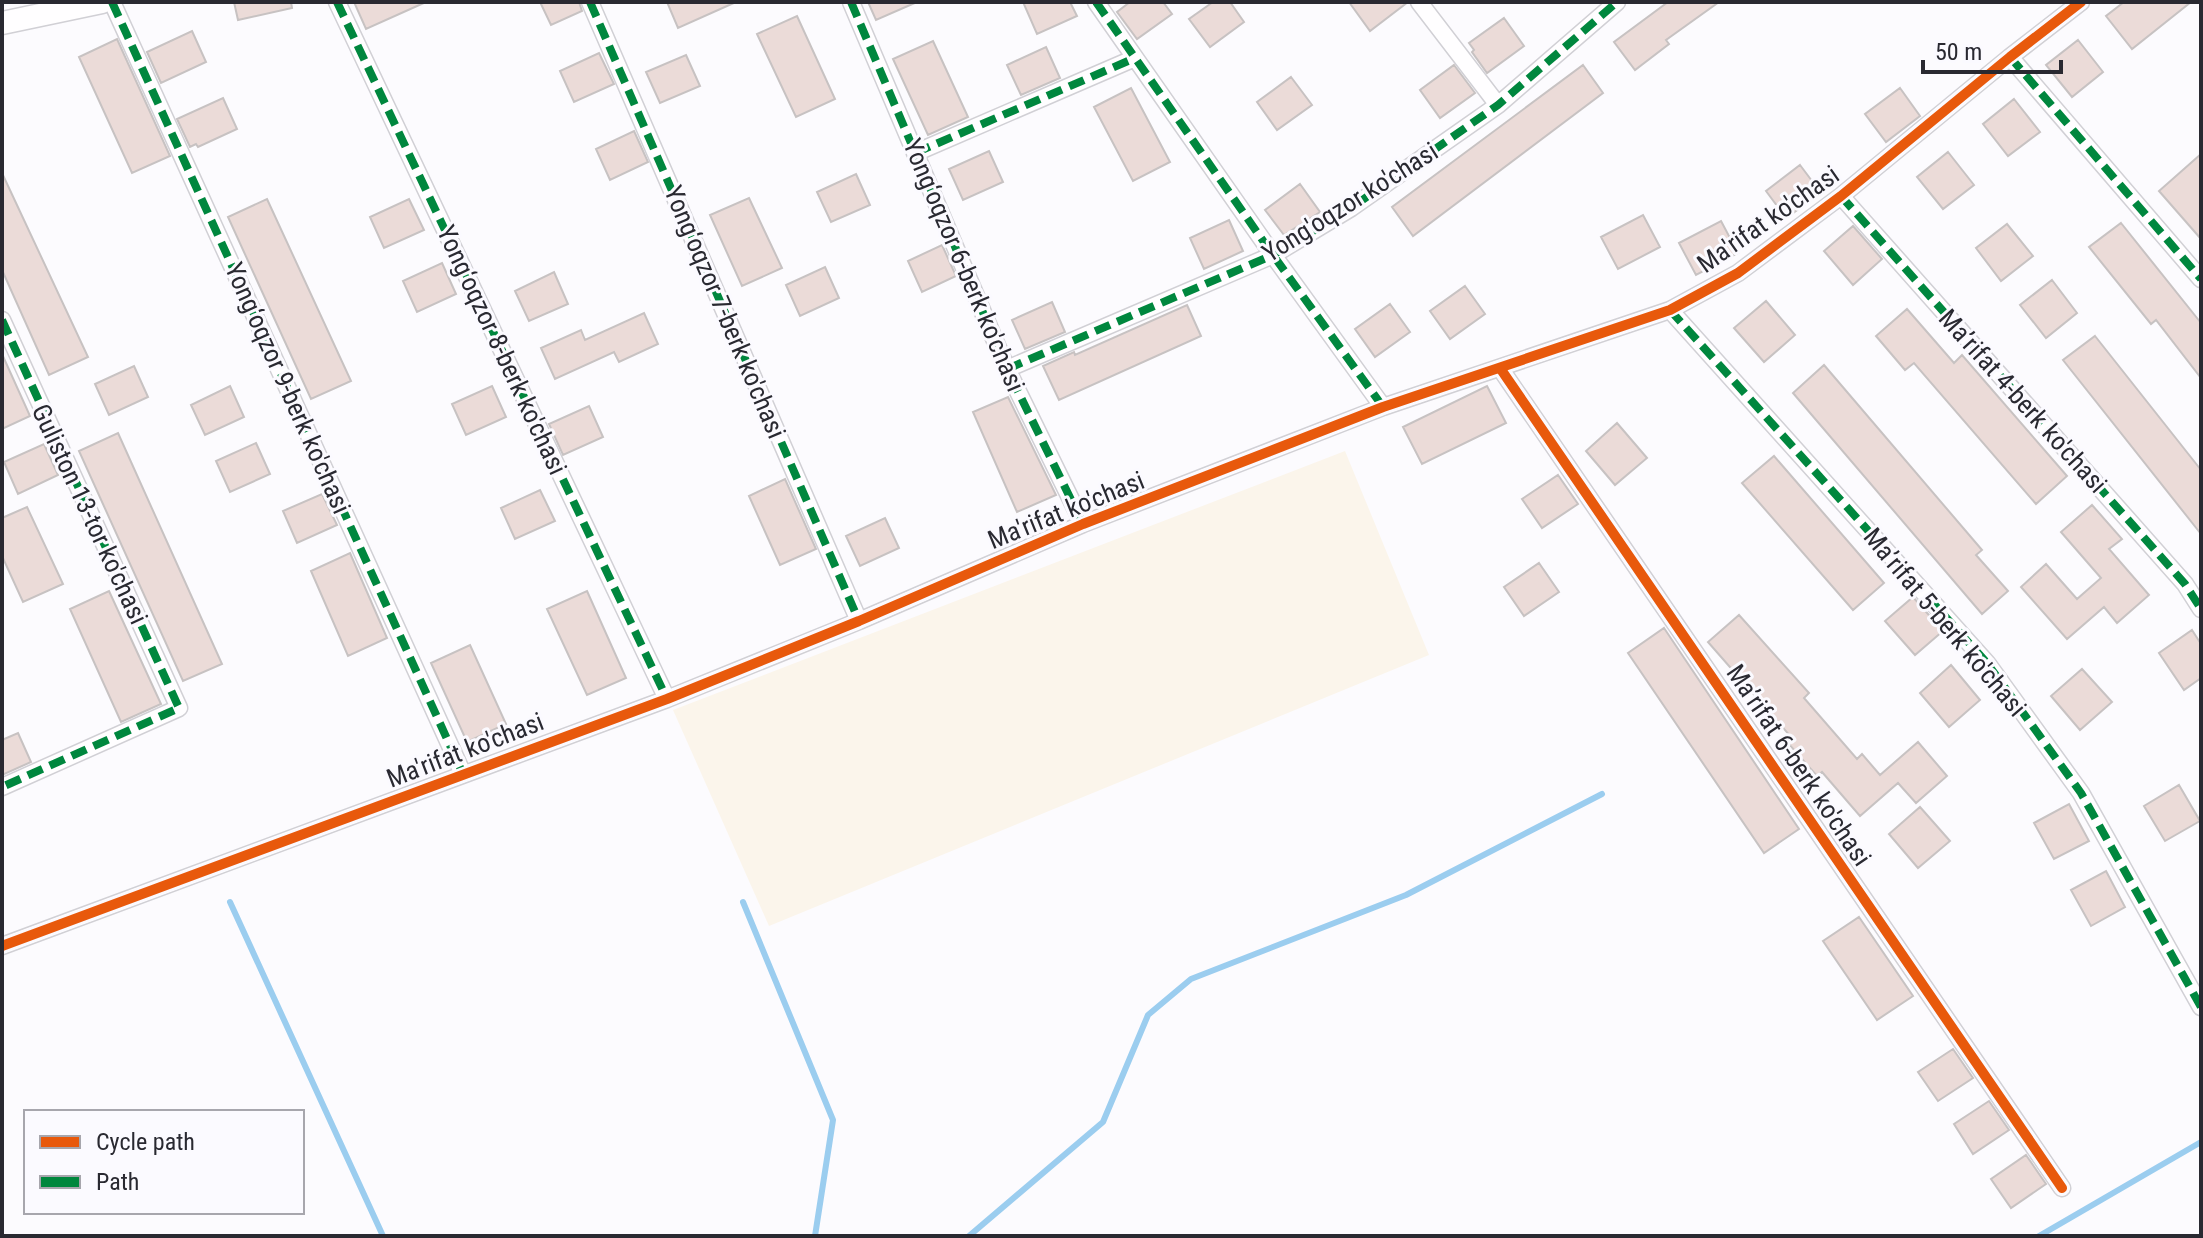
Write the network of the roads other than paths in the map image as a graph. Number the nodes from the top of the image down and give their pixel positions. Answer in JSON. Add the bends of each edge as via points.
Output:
{"nodes":[{"id":1,"x":102,"y":2,"type":"edge"},
{"id":2,"x":112,"y":2,"type":"edge"},
{"id":3,"x":337,"y":2,"type":"edge"},
{"id":4,"x":590,"y":2,"type":"edge"},
{"id":5,"x":851,"y":2,"type":"edge"},
{"id":6,"x":1096,"y":2,"type":"edge"},
{"id":7,"x":1419,"y":2,"type":"edge"},
{"id":8,"x":1617,"y":2,"type":"edge"},
{"id":9,"x":2074,"y":4,"type":"edge"},
{"id":10,"x":2,"y":23,"type":"edge"},
{"id":11,"x":2010,"y":57,"type":"junction"},
{"id":12,"x":1135,"y":58,"type":"junction"},
{"id":13,"x":1498,"y":105,"type":"junction"},
{"id":14,"x":915,"y":153,"type":"junction"},
{"id":15,"x":1841,"y":196,"type":"junction"},
{"id":16,"x":1273,"y":255,"type":"junction"},
{"id":17,"x":2201,"y":279,"type":"edge"},
{"id":18,"x":1670,"y":310,"type":"junction"},
{"id":19,"x":2,"y":320,"type":"edge"},
{"id":20,"x":1500,"y":368,"type":"junction"},
{"id":21,"x":1007,"y":369,"type":"junction"},
{"id":22,"x":1383,"y":407,"type":"junction"},
{"id":23,"x":1083,"y":524,"type":"junction"},
{"id":24,"x":2201,"y":609,"type":"edge"},
{"id":25,"x":859,"y":621,"type":"junction"},
{"id":26,"x":667,"y":699,"type":"junction"},
{"id":27,"x":463,"y":774,"type":"junction"},
{"id":28,"x":2,"y":787,"type":"edge"},
{"id":29,"x":2,"y":946,"type":"edge"},
{"id":30,"x":2201,"y":1007,"type":"edge"},
{"id":31,"x":2062,"y":1188,"type":"dead end"}],
"edges":[{"from":1,"to":10,"type":"main road"},
{"from":2,"to":27,"type":"street","name":"Yong‘oqzor 9-berk ko'chasi"},
{"from":3,"to":26,"type":"street","name":"Yong‘oqzor 8-berk ko'chasi"},
{"from":4,"to":25,"type":"street","name":"Yong‘oqzor 7-berk ko'chasi"},
{"from":5,"to":14,"type":"street","name":"Yong‘oqzor 6-berk ko'chasi"},
{"from":6,"to":12,"type":"street"},
{"from":7,"to":13,"type":"street"},
{"from":8,"to":13,"type":"street","name":"Yong'oqzor ko'chasi"},
{"from":9,"to":11,"type":"street","name":"Ma'rifat ko'chasi"},
{"from":11,"to":15,"type":"street","name":"Ma'rifat ko'chasi"},
{"from":11,"to":17,"type":"street"},
{"from":12,"to":14,"type":"street"},
{"from":12,"to":16,"type":"street"},
{"from":13,"to":16,"type":"street","name":"Yong'oqzor ko'chasi","via":[[1351,208]]},
{"from":14,"to":21,"type":"street","name":"Yong‘oqzor 6-berk ko'chasi"},
{"from":15,"to":18,"type":"street","name":"Ma'rifat ko'chasi","via":[[1738,273]]},
{"from":15,"to":24,"type":"street","name":"Ma’rifat 4-berk ko'chasi","via":[[2185,584]]},
{"from":16,"to":21,"type":"street","name":"Yong'oqzor ko'chasi"},
{"from":16,"to":22,"type":"street"},
{"from":18,"to":20,"type":"street","name":"Ma'rifat ko'chasi"},
{"from":18,"to":30,"type":"street","name":"Ma’rifat 5-berk ko'chasi","via":[[1987,663],[2081,793]]},
{"from":19,"to":28,"type":"street","name":"Guliston 13-tor ko'chasi","via":[[179,708]]},
{"from":20,"to":22,"type":"street","name":"Ma'rifat ko'chasi"},
{"from":20,"to":31,"type":"street","name":"Ma’rifat 6-berk ko'chasi"},
{"from":21,"to":23,"type":"street","name":"Yong‘oqzor 6-berk ko'chasi"},
{"from":22,"to":23,"type":"street","name":"Ma'rifat ko'chasi"},
{"from":23,"to":25,"type":"street","name":"Ma'rifat ko'chasi"},
{"from":25,"to":26,"type":"street","name":"Ma'rifat ko'chasi"},
{"from":26,"to":27,"type":"street","name":"Ma'rifat ko'chasi"},
{"from":27,"to":29,"type":"street","name":"Ma'rifat ko'chasi"}]}
